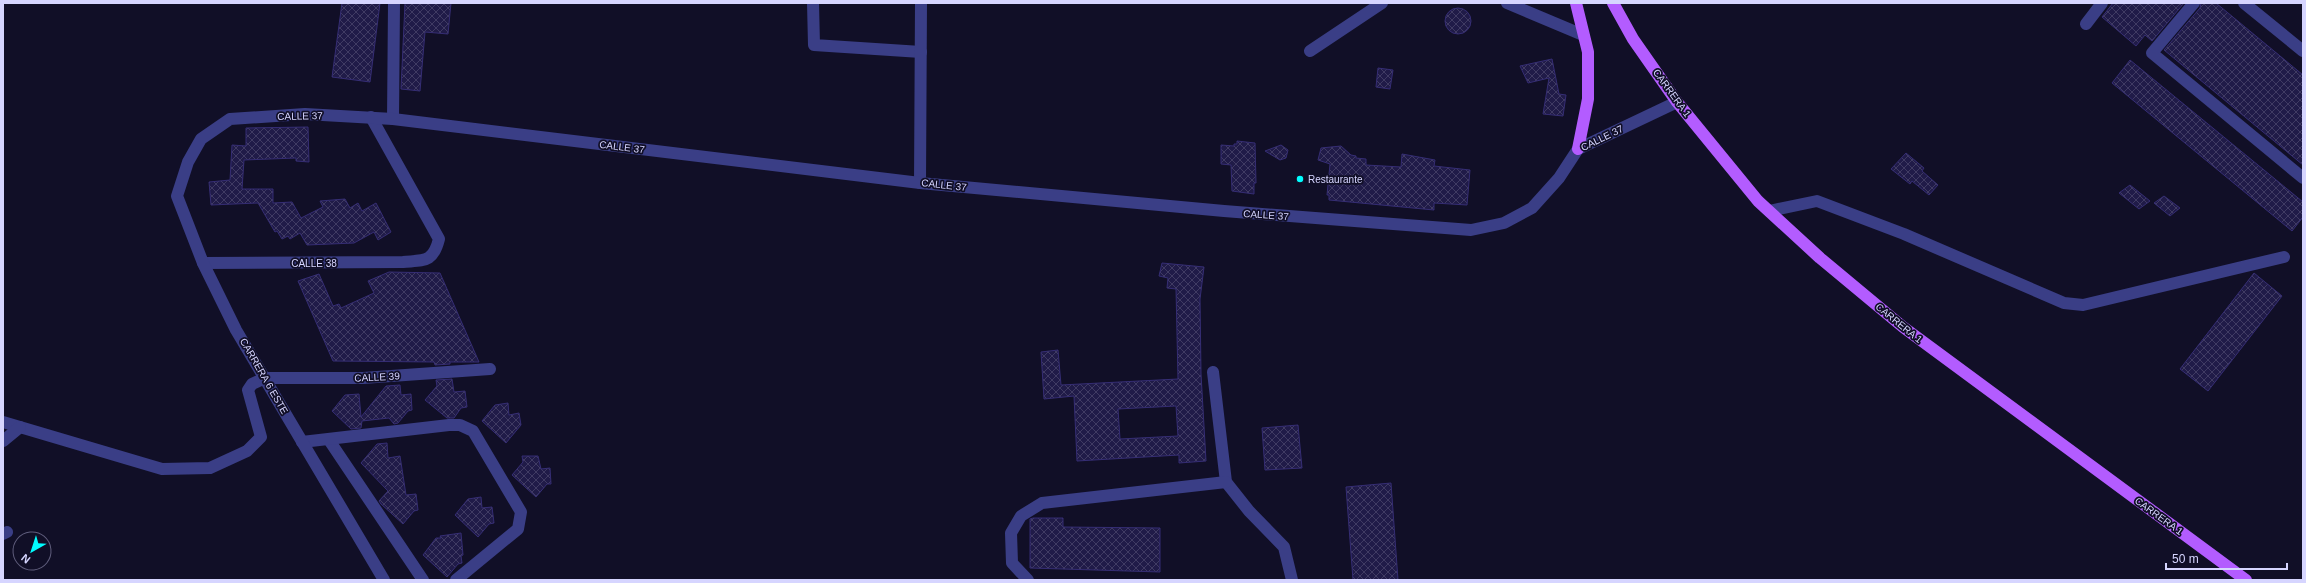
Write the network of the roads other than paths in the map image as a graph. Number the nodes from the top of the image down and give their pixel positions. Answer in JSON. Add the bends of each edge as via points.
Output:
{"nodes":[{"id":1,"x":394,"y":3,"type":"edge"},
{"id":2,"x":813,"y":3,"type":"edge"},
{"id":3,"x":921,"y":3,"type":"edge"},
{"id":4,"x":1382,"y":3,"type":"edge"},
{"id":5,"x":1506,"y":3,"type":"edge"},
{"id":6,"x":1576,"y":3,"type":"edge"},
{"id":7,"x":1613,"y":3,"type":"edge"},
{"id":8,"x":2102,"y":3,"type":"edge"},
{"id":9,"x":2194,"y":3,"type":"edge"},
{"id":10,"x":2244,"y":3,"type":"edge"},
{"id":11,"x":2086,"y":24,"type":"dead end"},
{"id":12,"x":1583,"y":35,"type":"junction"},
{"id":13,"x":1310,"y":51,"type":"dead end"},
{"id":14,"x":2303,"y":51,"type":"edge"},
{"id":15,"x":921,"y":52,"type":"junction"},
{"id":16,"x":1677,"y":102,"type":"junction"},
{"id":17,"x":371,"y":117,"type":"junction"},
{"id":18,"x":393,"y":119,"type":"junction"},
{"id":19,"x":1578,"y":148,"type":"junction"},
{"id":20,"x":188,"y":162,"type":"joint"},
{"id":21,"x":2303,"y":178,"type":"edge"},
{"id":22,"x":920,"y":183,"type":"junction"},
{"id":23,"x":1769,"y":211,"type":"junction"},
{"id":24,"x":2284,"y":257,"type":"dead end"},
{"id":25,"x":203,"y":263,"type":"junction"},
{"id":26,"x":490,"y":369,"type":"dead end"},
{"id":27,"x":1213,"y":372,"type":"dead end"},
{"id":28,"x":265,"y":378,"type":"junction"},
{"id":29,"x":3,"y":422,"type":"edge"},
{"id":30,"x":20,"y":427,"type":"junction"},
{"id":31,"x":329,"y":440,"type":"junction"},
{"id":32,"x":3,"y":441,"type":"edge"},
{"id":33,"x":302,"y":442,"type":"junction"},
{"id":34,"x":1226,"y":482,"type":"junction"},
{"id":35,"x":384,"y":580,"type":"edge"},
{"id":36,"x":423,"y":580,"type":"edge"},
{"id":37,"x":456,"y":580,"type":"edge"},
{"id":38,"x":1028,"y":580,"type":"edge"},
{"id":39,"x":1292,"y":580,"type":"edge"},
{"id":40,"x":2246,"y":580,"type":"edge"}],
"edges":[{"from":1,"to":18,"type":"street"},
{"from":2,"to":15,"type":"street","via":[[814,45]]},
{"from":3,"to":15,"type":"street"},
{"from":4,"to":13,"type":"street"},
{"from":5,"to":12,"type":"street"},
{"from":6,"to":12,"type":"main road"},
{"from":7,"to":16,"type":"main road","name":"CARRERA 1","via":[[1633,39]]},
{"from":8,"to":11,"type":"street"},
{"from":9,"to":21,"type":"street","via":[[2152,53]]},
{"from":10,"to":14,"type":"street"},
{"from":12,"to":19,"type":"main road","via":[[1588,52],[1588,100]]},
{"from":15,"to":22,"type":"street"},
{"from":16,"to":19,"type":"street","name":"CALLE 37"},
{"from":16,"to":23,"type":"main road","name":"CARRERA 1"},
{"from":17,"to":18,"type":"street","name":"CALLE 37"},
{"from":17,"to":20,"type":"street","name":"CALLE 37","via":[[305,114],[230,119],[201,139]]},
{"from":17,"to":25,"type":"street","name":"CALLE 38","via":[[439,239],[436,252],[426,259],[403,262]]},
{"from":18,"to":22,"type":"street","name":"CALLE 37"},
{"from":19,"to":22,"type":"street","name":"CALLE 37","via":[[1559,178],[1532,208],[1504,223],[1471,230],[1224,211]]},
{"from":20,"to":25,"type":"street","name":"CARRERA 6 ESTE","via":[[177,196]]},
{"from":23,"to":24,"type":"street","via":[[1817,201],[1904,234],[2064,303],[2083,305]]},
{"from":23,"to":40,"type":"main road","name":"CARRERA 1","via":[[1820,258],[1903,327]]},
{"from":25,"to":28,"type":"street","name":"CARRERA 6 ESTE","via":[[236,330]]},
{"from":26,"to":28,"type":"street","name":"CALLE 39","via":[[363,378]]},
{"from":27,"to":34,"type":"street"},
{"from":28,"to":30,"type":"street","via":[[252,384],[248,390],[262,437],[247,451],[210,468],[162,469]]},
{"from":28,"to":33,"type":"street","name":"CARRERA 6 ESTE"},
{"from":29,"to":30,"type":"street"},
{"from":30,"to":32,"type":"street"},
{"from":31,"to":33,"type":"street"},
{"from":31,"to":36,"type":"street"},
{"from":31,"to":37,"type":"street","via":[[449,425],[473,431],[521,512],[518,529]]},
{"from":33,"to":35,"type":"street","name":"CARRERA 6 ESTE"},
{"from":34,"to":38,"type":"street","via":[[1042,503],[1022,516],[1011,533],[1012,563]]},
{"from":34,"to":39,"type":"street","via":[[1248,511],[1284,547]]}]}
